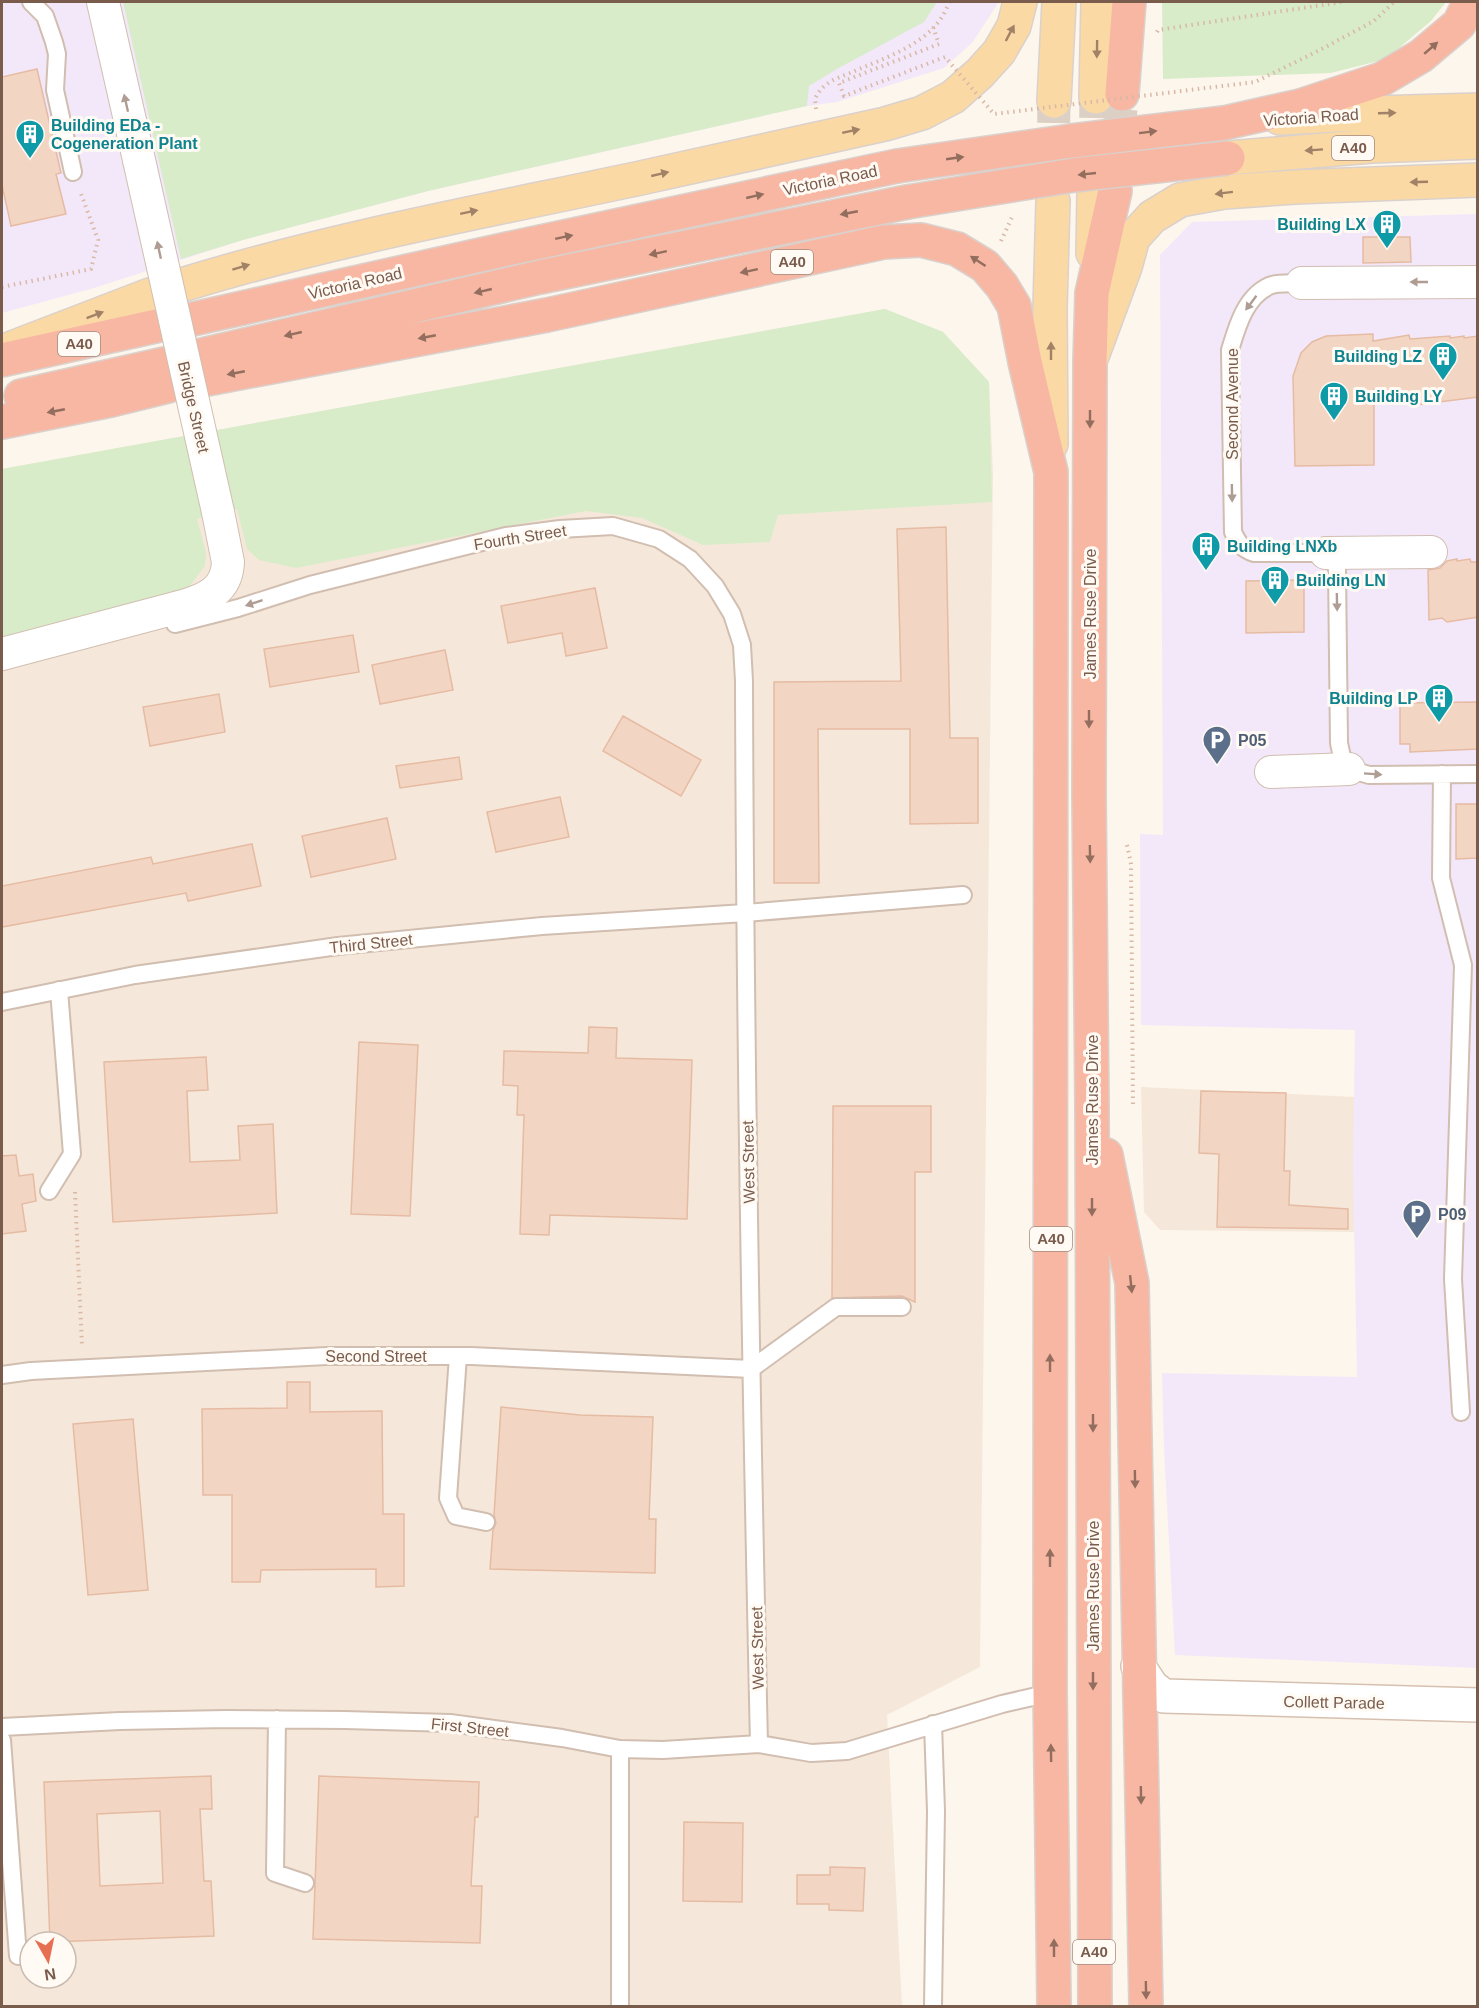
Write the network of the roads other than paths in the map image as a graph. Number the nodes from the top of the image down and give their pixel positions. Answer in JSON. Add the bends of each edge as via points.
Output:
{"nodes":[{"id":1,"x":31,"y":2,"type":"edge"},
{"id":2,"x":103,"y":2,"type":"edge"},
{"id":3,"x":1020,"y":2,"type":"edge"},
{"id":4,"x":1059,"y":2,"type":"edge"},
{"id":5,"x":1098,"y":2,"type":"edge"},
{"id":6,"x":1129,"y":2,"type":"edge"},
{"id":7,"x":1470,"y":2,"type":"edge"},
{"id":8,"x":1109,"y":95,"type":"joint"},
{"id":9,"x":1054,"y":101,"type":"tunnel mouth"},
{"id":10,"x":1478,"y":110,"type":"edge"},
{"id":11,"x":1224,"y":123,"type":"junction"},
{"id":12,"x":1478,"y":142,"type":"edge"},
{"id":13,"x":1228,"y":158,"type":"joint"},
{"id":14,"x":73,"y":172,"type":"road end"},
{"id":15,"x":1478,"y":180,"type":"edge"},
{"id":16,"x":1105,"y":193,"type":"tunnel mouth"},
{"id":17,"x":1053,"y":201,"type":"tunnel mouth"},
{"id":18,"x":1478,"y":282,"type":"edge"},
{"id":19,"x":1302,"y":283,"type":"joint"},
{"id":20,"x":185,"y":284,"type":"dead end"},
{"id":21,"x":150,"y":295,"type":"dead end"},
{"id":22,"x":193,"y":319,"type":"dead end"},
{"id":23,"x":156,"y":326,"type":"dead end"},
{"id":24,"x":2,"y":351,"type":"edge"},
{"id":25,"x":2,"y":360,"type":"edge"},
{"id":26,"x":1090,"y":361,"type":"junction"},
{"id":27,"x":2,"y":400,"type":"edge"},
{"id":28,"x":2,"y":422,"type":"edge"},
{"id":29,"x":1051,"y":472,"type":"junction"},
{"id":30,"x":1431,"y":552,"type":"dead end"},
{"id":31,"x":1326,"y":553,"type":"junction"},
{"id":32,"x":716,"y":586,"type":"joint"},
{"id":33,"x":2,"y":654,"type":"edge"},
{"id":34,"x":2,"y":667,"type":"edge"},
{"id":35,"x":1349,"y":769,"type":"junction"},
{"id":36,"x":1271,"y":772,"type":"dead end"},
{"id":37,"x":1442,"y":774,"type":"junction"},
{"id":38,"x":1478,"y":774,"type":"edge"},
{"id":39,"x":963,"y":895,"type":"dead end"},
{"id":40,"x":745,"y":913,"type":"junction"},
{"id":41,"x":59,"y":990,"type":"junction"},
{"id":42,"x":2,"y":1002,"type":"edge"},
{"id":43,"x":1092,"y":1127,"type":"junction"},
{"id":44,"x":49,"y":1191,"type":"dead end"},
{"id":45,"x":902,"y":1307,"type":"dead end"},
{"id":46,"x":459,"y":1356,"type":"junction"},
{"id":47,"x":751,"y":1369,"type":"junction"},
{"id":48,"x":2,"y":1375,"type":"edge"},
{"id":49,"x":1461,"y":1412,"type":"dead end"},
{"id":50,"x":486,"y":1522,"type":"dead end"},
{"id":51,"x":1138,"y":1666,"type":"junction"},
{"id":52,"x":1050,"y":1693,"type":"junction"},
{"id":53,"x":1190,"y":1699,"type":"junction"},
{"id":54,"x":1478,"y":1705,"type":"edge"},
{"id":55,"x":277,"y":1719,"type":"junction"},
{"id":56,"x":933,"y":1724,"type":"junction"},
{"id":57,"x":2,"y":1726,"type":"edge"},
{"id":58,"x":1140,"y":1736,"type":"junction"},
{"id":59,"x":2,"y":1740,"type":"edge"},
{"id":60,"x":759,"y":1744,"type":"junction"},
{"id":61,"x":620,"y":1749,"type":"junction"},
{"id":62,"x":305,"y":1883,"type":"dead end"},
{"id":63,"x":18,"y":1956,"type":"dead end"},
{"id":64,"x":620,"y":2007,"type":"edge"},
{"id":65,"x":933,"y":2007,"type":"edge"},
{"id":66,"x":1054,"y":2007,"type":"edge"},
{"id":67,"x":1095,"y":2007,"type":"edge"},
{"id":68,"x":1146,"y":2007,"type":"edge"}],
"edges":[{"from":1,"to":14,"type":"lane","via":[[45,16],[57,54],[56,90]]},
{"from":33,"to":2,"type":"street","name":"Bridge Street","one_way":true,"bridge":true,"via":[[211,596],[228,570]]},
{"from":20,"to":3,"type":"main road","one_way":true,"via":[[400,227],[646,177],[922,113],[953,97],[999,52],[1014,26]]},
{"from":4,"to":9,"type":"main road"},
{"from":5,"to":8,"type":"main road","one_way":true},
{"from":6,"to":8,"type":"highway"},
{"from":11,"to":7,"type":"highway","one_way":true,"via":[[1300,106],[1382,80],[1421,56],[1458,24]]},
{"from":11,"to":10,"type":"main road","name":"Victoria Road","one_way":true},
{"from":22,"to":11,"type":"highway","name":"Victoria Road","one_way":true,"bridge":true,"via":[[897,166]]},
{"from":12,"to":13,"type":"main road","name":"Victoria Road","number":"A40","one_way":true},
{"from":13,"to":29,"type":"highway","name":"Victoria Road","number":"A40","bridge":true,"via":[[1074,175],[907,202],[552,275],[204,367],[547,315],[884,242],[921,240],[957,249],[985,266],[1014,306]]},
{"from":15,"to":26,"type":"main road","one_way":true,"via":[[1294,187],[1224,192],[1179,201],[1152,217],[1133,238]]},
{"from":16,"to":26,"type":"highway","name":"James Ruse Drive","number":"A40","via":[[1092,293]]},
{"from":29,"to":17,"type":"main road","one_way":true},
{"from":18,"to":19,"type":"street","name":"Second Avenue","one_way":true},
{"from":19,"to":31,"type":"lane","name":"Second Avenue","one_way":true,"via":[[1269,286],[1252,299],[1230,350],[1233,532],[1237,543],[1254,553]]},
{"from":24,"to":21,"type":"main road","one_way":true},
{"from":23,"to":25,"type":"highway","number":"A40"},
{"from":26,"to":43,"type":"highway","name":"James Ruse Drive","number":"A40","one_way":true},
{"from":27,"to":28,"type":"highway","number":"A40","one_way":true,"via":[[166,375],[111,400]]},
{"from":52,"to":29,"type":"highway","number":"A40","one_way":true},
{"from":30,"to":31,"type":"street","name":"Second Avenue"},
{"from":31,"to":35,"type":"lane","one_way":true,"via":[[1337,569],[1339,743]]},
{"from":32,"to":34,"type":"lane","name":"Fourth Street","one_way":true,"via":[[690,559],[659,539],[613,526],[506,536]]},
{"from":32,"to":40,"type":"lane","name":"West Street","via":[[732,614],[742,645]]},
{"from":35,"to":36,"type":"street"},
{"from":35,"to":37,"type":"lane","one_way":true,"via":[[1369,775]]},
{"from":37,"to":38,"type":"lane"},
{"from":37,"to":49,"type":"lane","via":[[1441,878],[1463,965],[1453,1279]]},
{"from":39,"to":40,"type":"lane","name":"Third Street"},
{"from":40,"to":41,"type":"lane","name":"Third Street","via":[[542,926],[338,946]]},
{"from":40,"to":47,"type":"lane","name":"West Street"},
{"from":41,"to":42,"type":"lane","name":"Third Street"},
{"from":41,"to":44,"type":"lane","via":[[72,1154]]},
{"from":43,"to":51,"type":"highway","one_way":true,"via":[[1104,1143],[1132,1283]]},
{"from":43,"to":67,"type":"highway","name":"James Ruse Drive","number":"A40","one_way":true},
{"from":45,"to":47,"type":"lane","via":[[836,1307]]},
{"from":46,"to":47,"type":"lane","name":"Second Street"},
{"from":46,"to":48,"type":"lane","name":"Second Street","via":[[327,1356]]},
{"from":46,"to":50,"type":"lane","via":[[448,1498],[456,1516]]},
{"from":47,"to":60,"type":"lane","name":"West Street"},
{"from":51,"to":53,"type":"street","via":[[1152,1687],[1164,1696]]},
{"from":51,"to":58,"type":"highway"},
{"from":52,"to":56,"type":"lane","name":"First Street"},
{"from":66,"to":52,"type":"highway","number":"A40","one_way":true},
{"from":53,"to":54,"type":"street","name":"Collett Parade"},
{"from":53,"to":58,"type":"street","via":[[1155,1708]]},
{"from":55,"to":57,"type":"lane","name":"First Street"},
{"from":55,"to":61,"type":"lane","name":"First Street","via":[[450,1724]]},
{"from":55,"to":62,"type":"lane","via":[[275,1873]]},
{"from":56,"to":60,"type":"lane","name":"First Street","via":[[847,1751],[811,1753]]},
{"from":56,"to":65,"type":"lane"},
{"from":58,"to":68,"type":"highway","one_way":true},
{"from":59,"to":63,"type":"lane"},
{"from":60,"to":61,"type":"lane","name":"First Street"},
{"from":61,"to":64,"type":"lane"}]}
